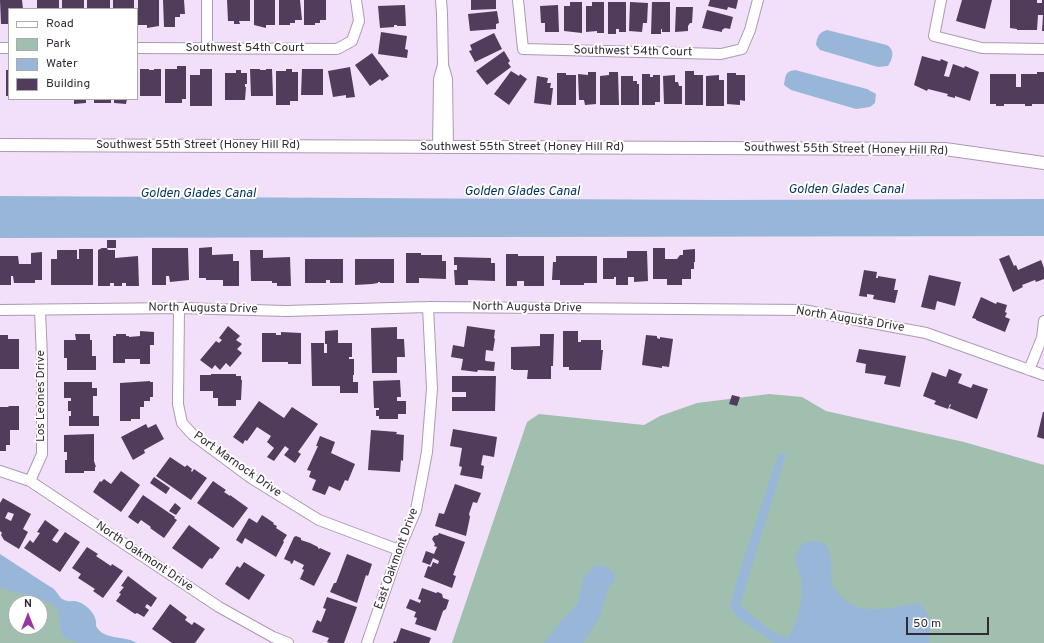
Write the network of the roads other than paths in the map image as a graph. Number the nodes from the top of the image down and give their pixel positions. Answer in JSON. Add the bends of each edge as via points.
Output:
{"nodes":[{"id":1,"x":207,"y":0,"type":"edge"},
{"id":2,"x":356,"y":0,"type":"edge"},
{"id":3,"x":441,"y":0,"type":"edge"},
{"id":4,"x":518,"y":0,"type":"edge"},
{"id":5,"x":758,"y":0,"type":"edge"},
{"id":6,"x":941,"y":0,"type":"edge"},
{"id":7,"x":138,"y":48,"type":"edge"},
{"id":8,"x":207,"y":48,"type":"junction"},
{"id":9,"x":1044,"y":49,"type":"edge"},
{"id":10,"x":0,"y":145,"type":"edge"},
{"id":11,"x":443,"y":148,"type":"junction"},
{"id":12,"x":1044,"y":163,"type":"edge"},
{"id":13,"x":428,"y":307,"type":"junction"},
{"id":14,"x":179,"y":308,"type":"junction"},
{"id":15,"x":0,"y":310,"type":"edge"},
{"id":16,"x":40,"y":310,"type":"junction"},
{"id":17,"x":1044,"y":320,"type":"edge"},
{"id":18,"x":1029,"y":370,"type":"junction"},
{"id":19,"x":1044,"y":375,"type":"edge"},
{"id":20,"x":0,"y":471,"type":"edge"},
{"id":21,"x":30,"y":480,"type":"junction"},
{"id":22,"x":399,"y":550,"type":"junction"},
{"id":23,"x":288,"y":643,"type":"edge"},
{"id":24,"x":368,"y":643,"type":"edge"}],
"edges":[{"from":1,"to":8,"type":"street"},
{"from":2,"to":8,"type":"street","name":"Southwest 54th Court","via":[[359,21],[352,41],[337,49]]},
{"from":3,"to":11,"type":"street","via":[[443,65],[447,79]]},
{"from":4,"to":5,"type":"street","name":"Southwest 54th Court","via":[[522,49],[721,54],[742,49]]},
{"from":6,"to":9,"type":"street","via":[[934,36],[982,48]]},
{"from":7,"to":8,"type":"street","name":"Southwest 54th Court"},
{"from":10,"to":11,"type":"street","name":"Southwest 55th Street (Honey Hill Rd)"},
{"from":11,"to":12,"type":"street","name":"Southwest 55th Street (Honey Hill Rd)","via":[[945,149]]},
{"from":13,"to":14,"type":"street","name":"North Augusta Drive","via":[[286,311]]},
{"from":13,"to":18,"type":"street","name":"North Augusta Drive","via":[[803,310],[926,333]]},
{"from":13,"to":22,"type":"street","name":"East Oakmont Drive","via":[[432,388],[427,452],[416,510]]},
{"from":14,"to":16,"type":"street","name":"North Augusta Drive"},
{"from":14,"to":22,"type":"street","name":"Port Marnock Drive","via":[[178,404],[182,423],[193,435],[251,478],[319,520]]},
{"from":15,"to":16,"type":"street","name":"North Augusta Drive"},
{"from":16,"to":21,"type":"street","name":"Los Leones Drive","via":[[42,454]]},
{"from":17,"to":18,"type":"street","via":[[1042,338]]},
{"from":18,"to":19,"type":"street","name":"North Augusta Drive"},
{"from":20,"to":21,"type":"street","name":"North Oakmont Drive"},
{"from":21,"to":23,"type":"street","name":"North Oakmont Drive","via":[[219,607]]},
{"from":22,"to":24,"type":"street","name":"East Oakmont Drive"}]}
